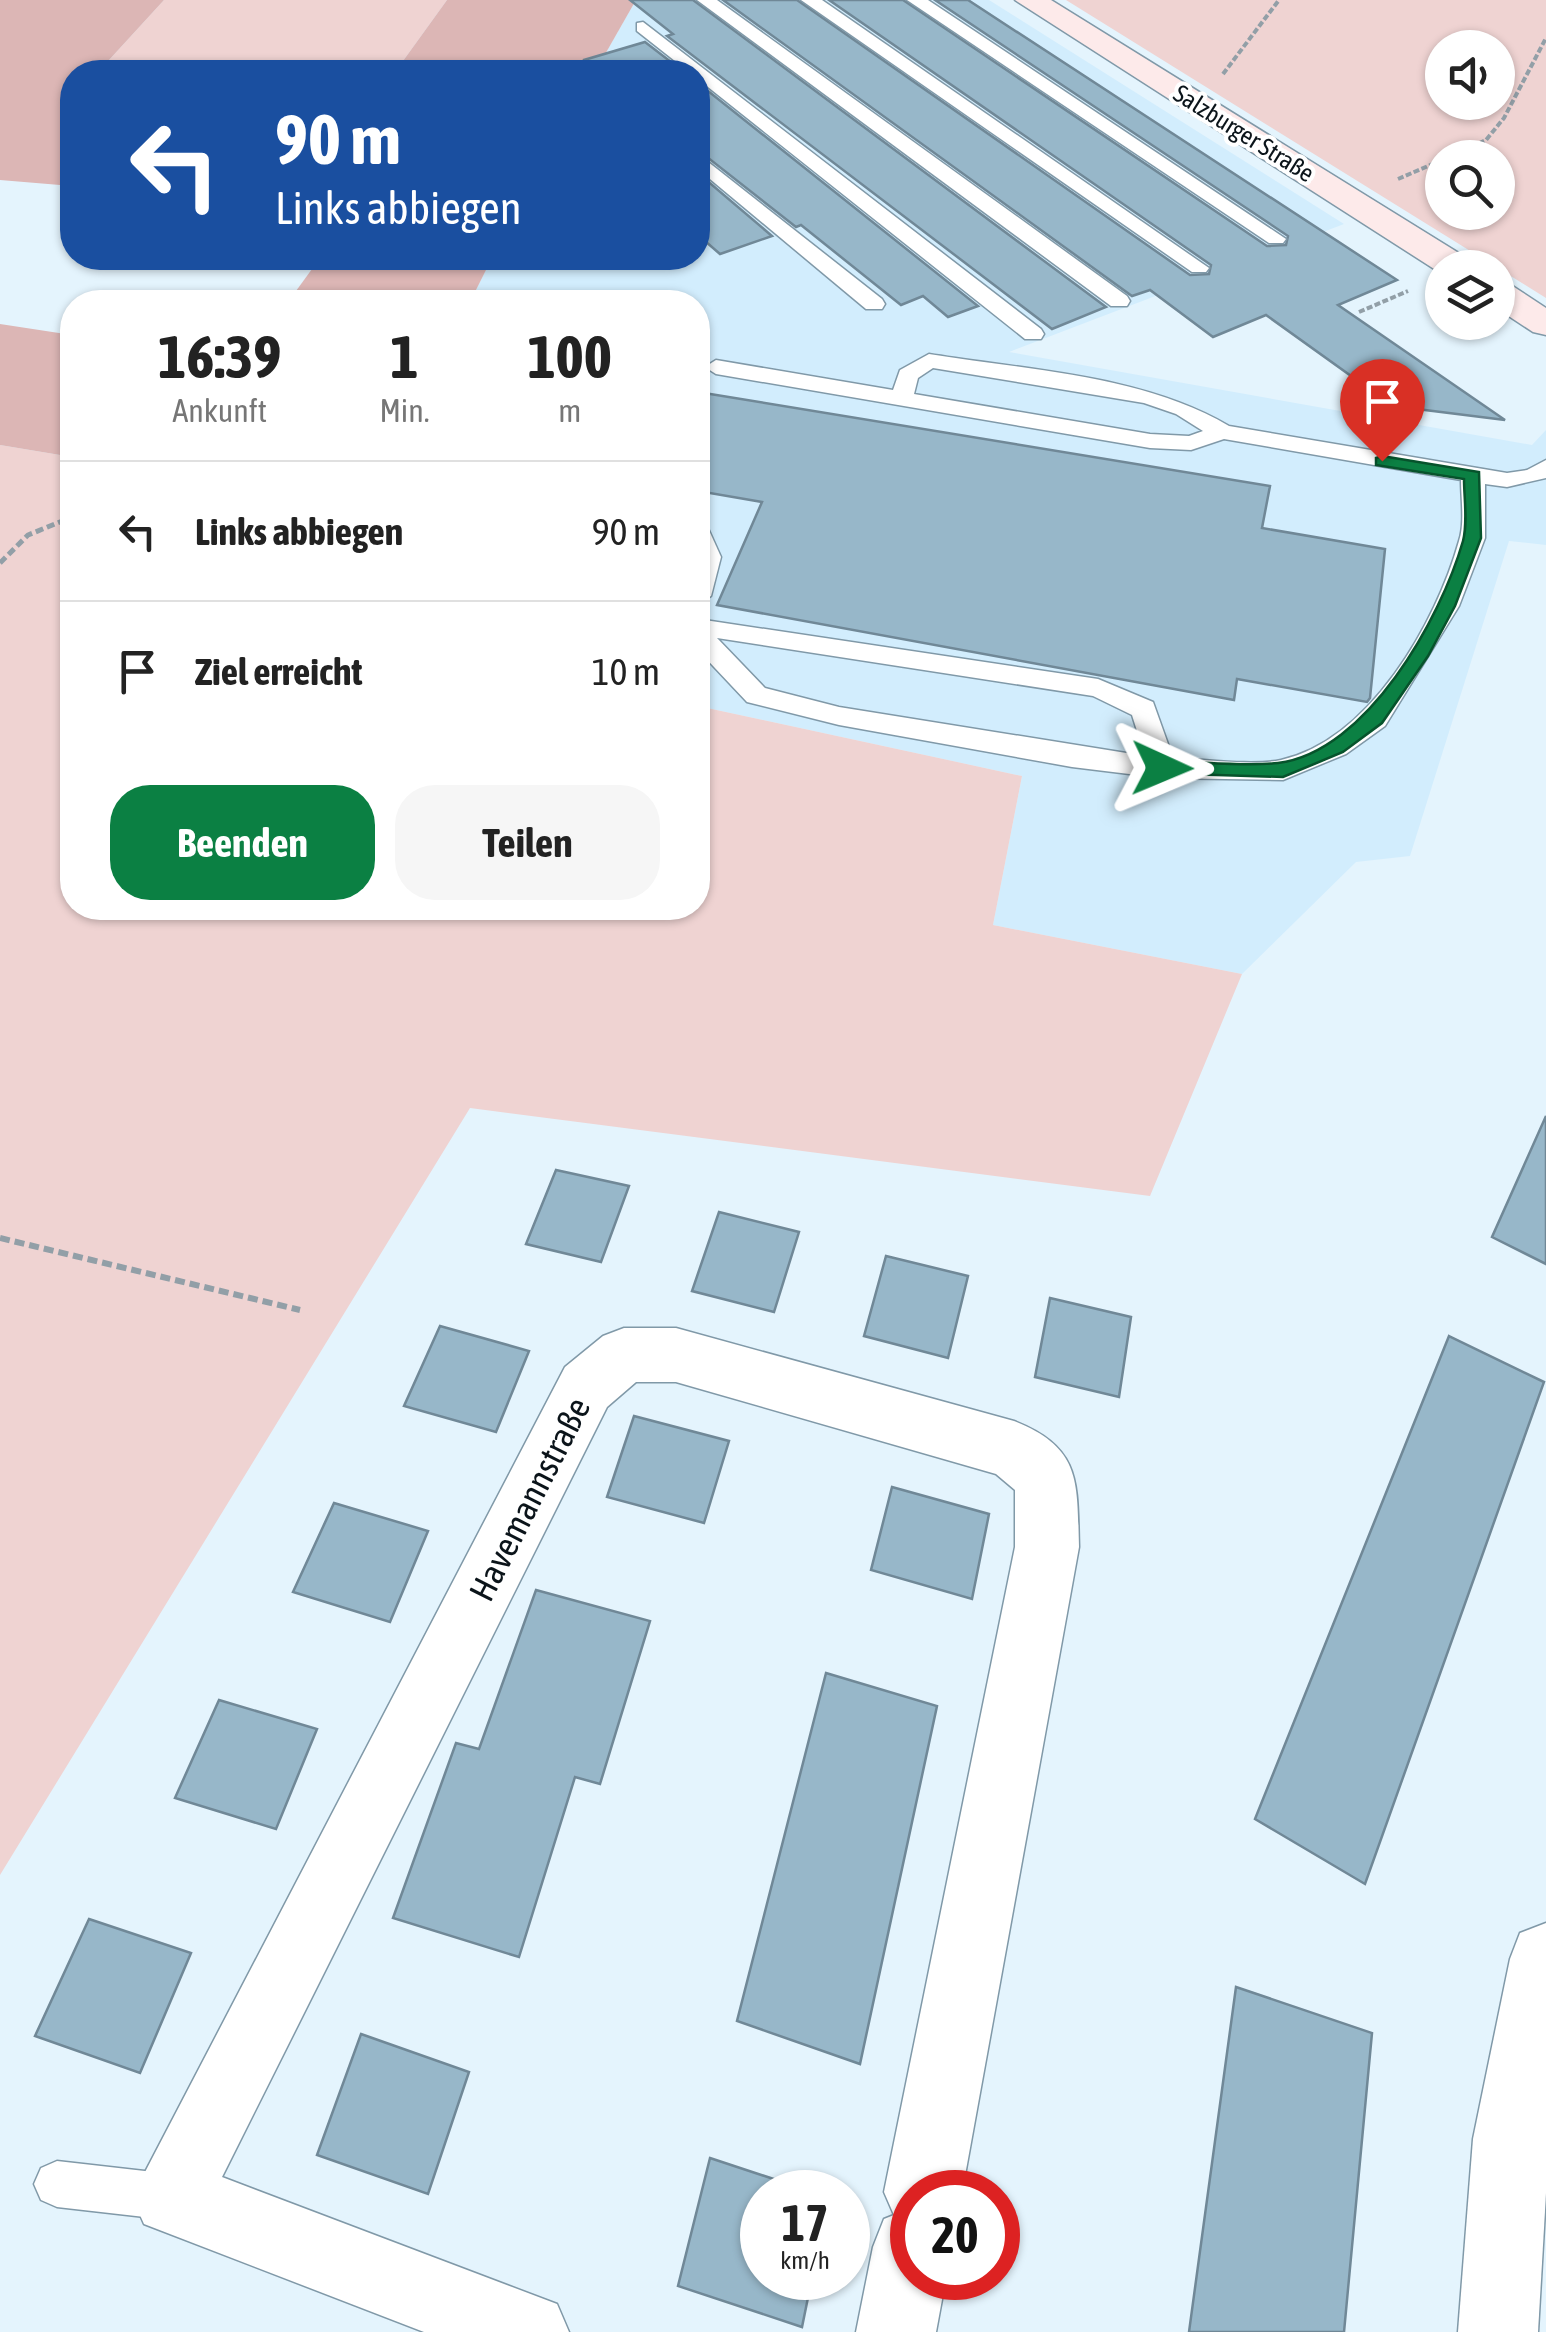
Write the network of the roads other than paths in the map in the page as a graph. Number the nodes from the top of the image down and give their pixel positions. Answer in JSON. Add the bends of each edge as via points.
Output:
{"nodes":[{"id":1,"x":706,"y":0,"type":"edge"},
{"id":2,"x":810,"y":0,"type":"edge"},
{"id":3,"x":916,"y":0,"type":"edge"},
{"id":4,"x":1030,"y":0,"type":"edge"},
{"id":5,"x":643,"y":27,"type":"dead end"},
{"id":6,"x":685,"y":60,"type":"edge"},
{"id":7,"x":710,"y":80,"type":"edge"},
{"id":8,"x":710,"y":170,"type":"edge"},
{"id":9,"x":1276,"y":239,"type":"dead end"},
{"id":10,"x":1428,"y":250,"type":"edge"},
{"id":11,"x":1199,"y":268,"type":"dead end"},
{"id":12,"x":1119,"y":301,"type":"dead end"},
{"id":13,"x":874,"y":304,"type":"dead end"},
{"id":14,"x":1515,"y":304,"type":"edge"},
{"id":15,"x":1546,"y":324,"type":"edge"},
{"id":16,"x":1033,"y":334,"type":"dead end"},
{"id":17,"x":716,"y":367,"type":"dead end"},
{"id":18,"x":902,"y":398,"type":"junction"},
{"id":19,"x":1222,"y":432,"type":"junction"},
{"id":20,"x":1546,"y":466,"type":"edge"},
{"id":21,"x":1473,"y":475,"type":"junction"},
{"id":22,"x":710,"y":629,"type":"edge"},
{"id":23,"x":710,"y":647,"type":"edge"},
{"id":24,"x":1162,"y":768,"type":"junction"},
{"id":25,"x":1546,"y":1959,"type":"edge"},
{"id":26,"x":927,"y":2170,"type":"edge"},
{"id":27,"x":57,"y":2184,"type":"dead end"},
{"id":28,"x":171,"y":2197,"type":"junction"},
{"id":29,"x":902,"y":2300,"type":"edge"},
{"id":30,"x":529,"y":2332,"type":"edge"},
{"id":31,"x":896,"y":2332,"type":"edge"},
{"id":32,"x":1498,"y":2332,"type":"edge"}],
"edges":[{"from":1,"to":12,"type":"lane"},
{"from":2,"to":11,"type":"lane"},
{"from":3,"to":9,"type":"lane"},
{"from":4,"to":10,"type":"street","name":"Salzburger Straße"},
{"from":5,"to":6,"type":"lane"},
{"from":7,"to":16,"type":"lane"},
{"from":8,"to":13,"type":"lane"},
{"from":14,"to":15,"type":"street"},
{"from":17,"to":18,"type":"lane"},
{"from":18,"to":19,"type":"lane","via":[[1150,441],[1191,443]]},
{"from":18,"to":19,"type":"lane","via":[[908,375],[929,361],[1148,398],[1184,409]]},
{"from":19,"to":21,"type":"lane"},
{"from":20,"to":21,"type":"lane","via":[[1534,476],[1507,480]]},
{"from":21,"to":24,"type":"lane","via":[[1465,560],[1421,652],[1376,718],[1336,748],[1283,770]]},
{"from":22,"to":24,"type":"lane","via":[[1098,688],[1144,709]]},
{"from":23,"to":24,"type":"lane","via":[[756,695],[858,720]]},
{"from":25,"to":32,"type":"street","via":[[1512,2139]]},
{"from":26,"to":28,"type":"street","name":"Havemannstraße","via":[[1047,1547],[1046,1477],[1014,1450],[676,1356],[624,1356],[586,1387]]},
{"from":27,"to":28,"type":"lane"},
{"from":28,"to":30,"type":"street"},
{"from":29,"to":31,"type":"street"}]}
